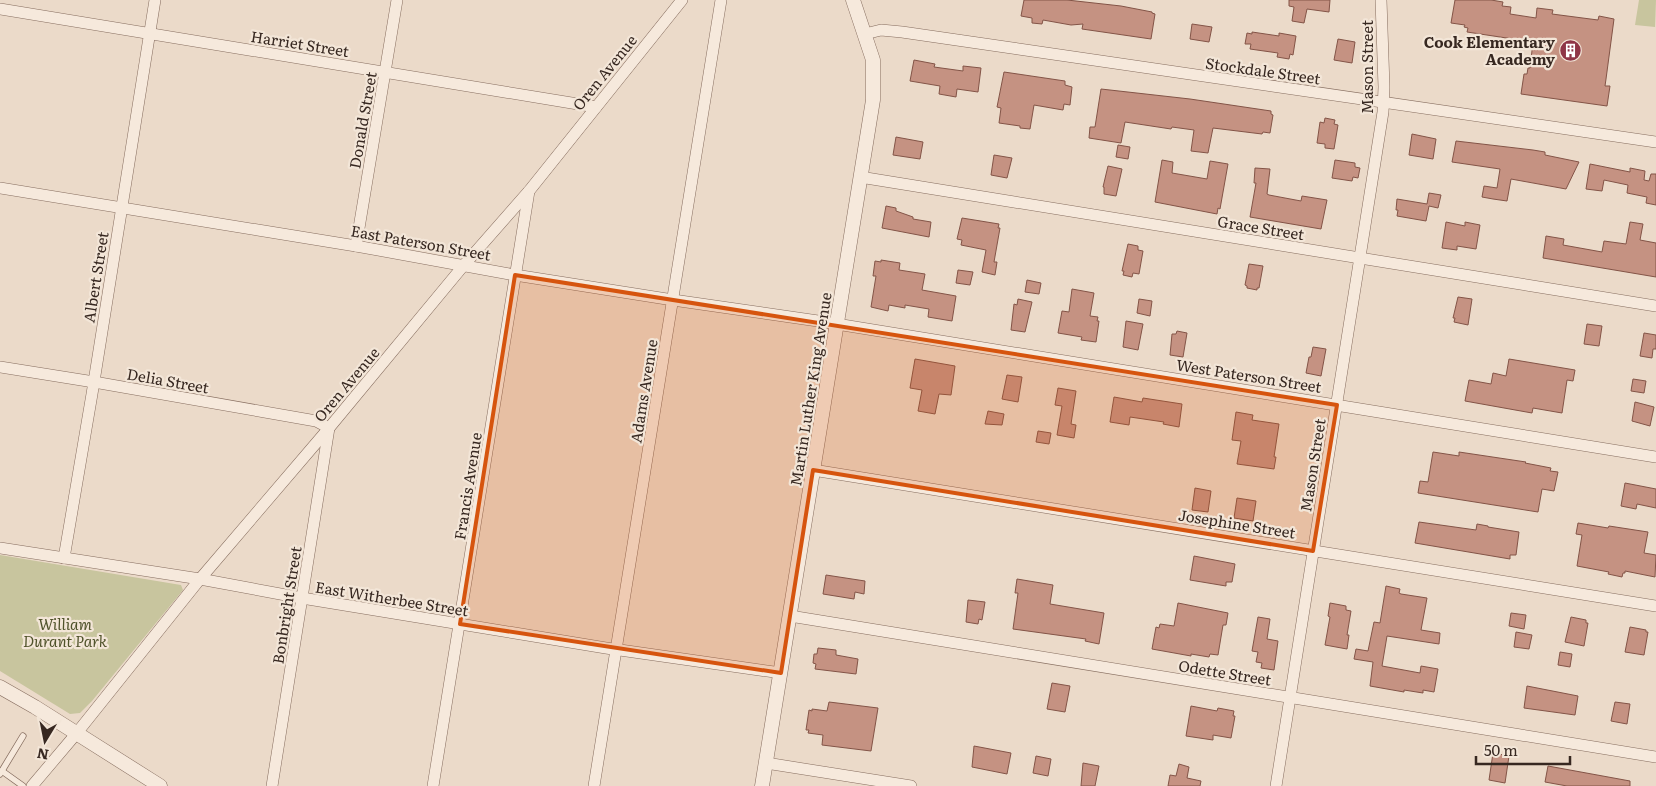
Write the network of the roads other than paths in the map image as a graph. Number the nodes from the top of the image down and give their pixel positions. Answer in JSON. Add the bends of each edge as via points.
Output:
{"nodes":[{"id":1,"x":155,"y":0,"type":"edge"},
{"id":2,"x":397,"y":0,"type":"edge"},
{"id":3,"x":682,"y":0,"type":"edge"},
{"id":4,"x":721,"y":0,"type":"edge"},
{"id":5,"x":852,"y":0,"type":"edge"},
{"id":6,"x":1381,"y":0,"type":"edge"},
{"id":7,"x":0,"y":10,"type":"edge"},
{"id":8,"x":150,"y":34,"type":"junction"},
{"id":9,"x":865,"y":34,"type":"junction"},
{"id":10,"x":385,"y":72,"type":"junction"},
{"id":11,"x":1384,"y":103,"type":"junction"},
{"id":12,"x":596,"y":107,"type":"junction"},
{"id":13,"x":1656,"y":142,"type":"edge"},
{"id":14,"x":860,"y":177,"type":"junction"},
{"id":15,"x":0,"y":188,"type":"edge"},
{"id":16,"x":529,"y":190,"type":"junction"},
{"id":17,"x":122,"y":207,"type":"junction"},
{"id":18,"x":356,"y":246,"type":"junction"},
{"id":19,"x":1361,"y":259,"type":"junction"},
{"id":20,"x":464,"y":266,"type":"junction"},
{"id":21,"x":516,"y":275,"type":"junction"},
{"id":22,"x":673,"y":300,"type":"junction"},
{"id":23,"x":1656,"y":306,"type":"edge"},
{"id":24,"x":837,"y":324,"type":"junction"},
{"id":25,"x":0,"y":367,"type":"edge"},
{"id":26,"x":94,"y":382,"type":"junction"},
{"id":27,"x":1337,"y":405,"type":"junction"},
{"id":28,"x":329,"y":428,"type":"junction"},
{"id":29,"x":1656,"y":457,"type":"edge"},
{"id":30,"x":813,"y":470,"type":"junction"},
{"id":31,"x":0,"y":548,"type":"edge"},
{"id":32,"x":1314,"y":551,"type":"junction"},
{"id":33,"x":64,"y":558,"type":"junction"},
{"id":34,"x":200,"y":579,"type":"junction"},
{"id":35,"x":302,"y":598,"type":"junction"},
{"id":36,"x":1656,"y":606,"type":"edge"},
{"id":37,"x":790,"y":616,"type":"junction"},
{"id":38,"x":460,"y":624,"type":"junction"},
{"id":39,"x":617,"y":649,"type":"junction"},
{"id":40,"x":781,"y":673,"type":"junction"},
{"id":41,"x":0,"y":687,"type":"edge"},
{"id":42,"x":1290,"y":698,"type":"junction"},
{"id":43,"x":76,"y":734,"type":"junction"},
{"id":44,"x":23,"y":736,"type":"dead end"},
{"id":45,"x":1656,"y":757,"type":"edge"},
{"id":46,"x":766,"y":762,"type":"junction"},
{"id":47,"x":1,"y":772,"type":"edge"},
{"id":48,"x":23,"y":786,"type":"edge"},
{"id":49,"x":32,"y":786,"type":"edge"},
{"id":50,"x":160,"y":786,"type":"edge"},
{"id":51,"x":272,"y":786,"type":"edge"},
{"id":52,"x":433,"y":786,"type":"edge"},
{"id":53,"x":594,"y":786,"type":"edge"},
{"id":54,"x":762,"y":786,"type":"edge"},
{"id":55,"x":911,"y":786,"type":"edge"},
{"id":56,"x":1276,"y":786,"type":"edge"}],
"edges":[{"from":1,"to":8,"type":"street","name":"Albert Street"},
{"from":2,"to":10,"type":"street","name":"Donald Street"},
{"from":3,"to":12,"type":"street","name":"Oren Avenue"},
{"from":4,"to":22,"type":"street","name":"Adams Avenue"},
{"from":5,"to":9,"type":"street","name":"Martin Luther King Avenue"},
{"from":6,"to":11,"type":"street","name":"Mason Street"},
{"from":7,"to":8,"type":"street","name":"Harriet Street"},
{"from":8,"to":10,"type":"street","name":"Harriet Street"},
{"from":8,"to":17,"type":"street","name":"Albert Street"},
{"from":9,"to":11,"type":"street","name":"Stockdale Street","via":[[876,30],[892,31]]},
{"from":9,"to":14,"type":"street","name":"Martin Luther King Avenue","via":[[873,60],[874,81]]},
{"from":10,"to":12,"type":"street","name":"Harriet Street"},
{"from":10,"to":18,"type":"street","name":"Donald Street"},
{"from":11,"to":13,"type":"street","name":"Stockdale Street"},
{"from":11,"to":19,"type":"street","name":"Mason Street"},
{"from":12,"to":16,"type":"street","name":"Oren Avenue"},
{"from":14,"to":19,"type":"street","name":"Grace Street"},
{"from":14,"to":24,"type":"street","name":"Martin Luther King Avenue"},
{"from":15,"to":17,"type":"street","name":"East Paterson Street"},
{"from":16,"to":20,"type":"street","name":"Oren Avenue"},
{"from":16,"to":21,"type":"street","name":"Francis Avenue"},
{"from":17,"to":18,"type":"street","name":"East Paterson Street"},
{"from":17,"to":26,"type":"street","name":"Albert Street"},
{"from":18,"to":20,"type":"street","name":"East Paterson Street"},
{"from":19,"to":23,"type":"street","name":"Grace Street"},
{"from":19,"to":27,"type":"street","name":"Mason Street"},
{"from":20,"to":21,"type":"street","name":"East Paterson Street"},
{"from":20,"to":28,"type":"street","name":"Oren Avenue"},
{"from":21,"to":22,"type":"street","name":"East Paterson Street"},
{"from":21,"to":38,"type":"street","name":"Francis Avenue"},
{"from":22,"to":24,"type":"street","name":"East Paterson Street"},
{"from":22,"to":39,"type":"street","name":"Adams Avenue"},
{"from":24,"to":27,"type":"street","name":"West Paterson Street"},
{"from":24,"to":30,"type":"street","name":"Martin Luther King Avenue"},
{"from":25,"to":26,"type":"street","name":"Delia Street"},
{"from":26,"to":28,"type":"street","name":"Delia Street","via":[[316,421]]},
{"from":26,"to":33,"type":"street","name":"Albert Street"},
{"from":27,"to":29,"type":"street","name":"West Paterson Street"},
{"from":27,"to":32,"type":"street","name":"Mason Street"},
{"from":28,"to":34,"type":"street","name":"Oren Avenue"},
{"from":28,"to":35,"type":"street","name":"Bonbright Street"},
{"from":30,"to":32,"type":"street","name":"Josephine Street"},
{"from":30,"to":37,"type":"street","name":"Martin Luther King Avenue"},
{"from":31,"to":33,"type":"street","name":"East Witherbee Street"},
{"from":32,"to":36,"type":"street","name":"Josephine Street"},
{"from":32,"to":42,"type":"street","name":"Mason Street"},
{"from":33,"to":34,"type":"street","name":"East Witherbee Street"},
{"from":34,"to":35,"type":"street","name":"East Witherbee Street"},
{"from":34,"to":43,"type":"street","name":"Oren Avenue"},
{"from":35,"to":38,"type":"street","name":"East Witherbee Street"},
{"from":35,"to":51,"type":"street","name":"Bonbright Street"},
{"from":37,"to":40,"type":"street","name":"Martin Luther King Avenue"},
{"from":37,"to":42,"type":"street","name":"Odette Street"},
{"from":38,"to":39,"type":"street","name":"East Witherbee Street"},
{"from":38,"to":52,"type":"street","name":"Francis Avenue"},
{"from":39,"to":40,"type":"street","name":"East Witherbee Street"},
{"from":39,"to":53,"type":"street","name":"Adams Avenue"},
{"from":40,"to":46,"type":"street","name":"Martin Luther King Avenue"},
{"from":41,"to":43,"type":"street"},
{"from":42,"to":45,"type":"street","name":"Odette Street"},
{"from":42,"to":56,"type":"street","name":"Mason Street"},
{"from":43,"to":49,"type":"street","name":"Oren Avenue"},
{"from":43,"to":50,"type":"street"},
{"from":44,"to":47,"type":"lane"},
{"from":46,"to":54,"type":"street","name":"Martin Luther King Avenue"},
{"from":46,"to":55,"type":"street"},
{"from":47,"to":48,"type":"lane"}]}
